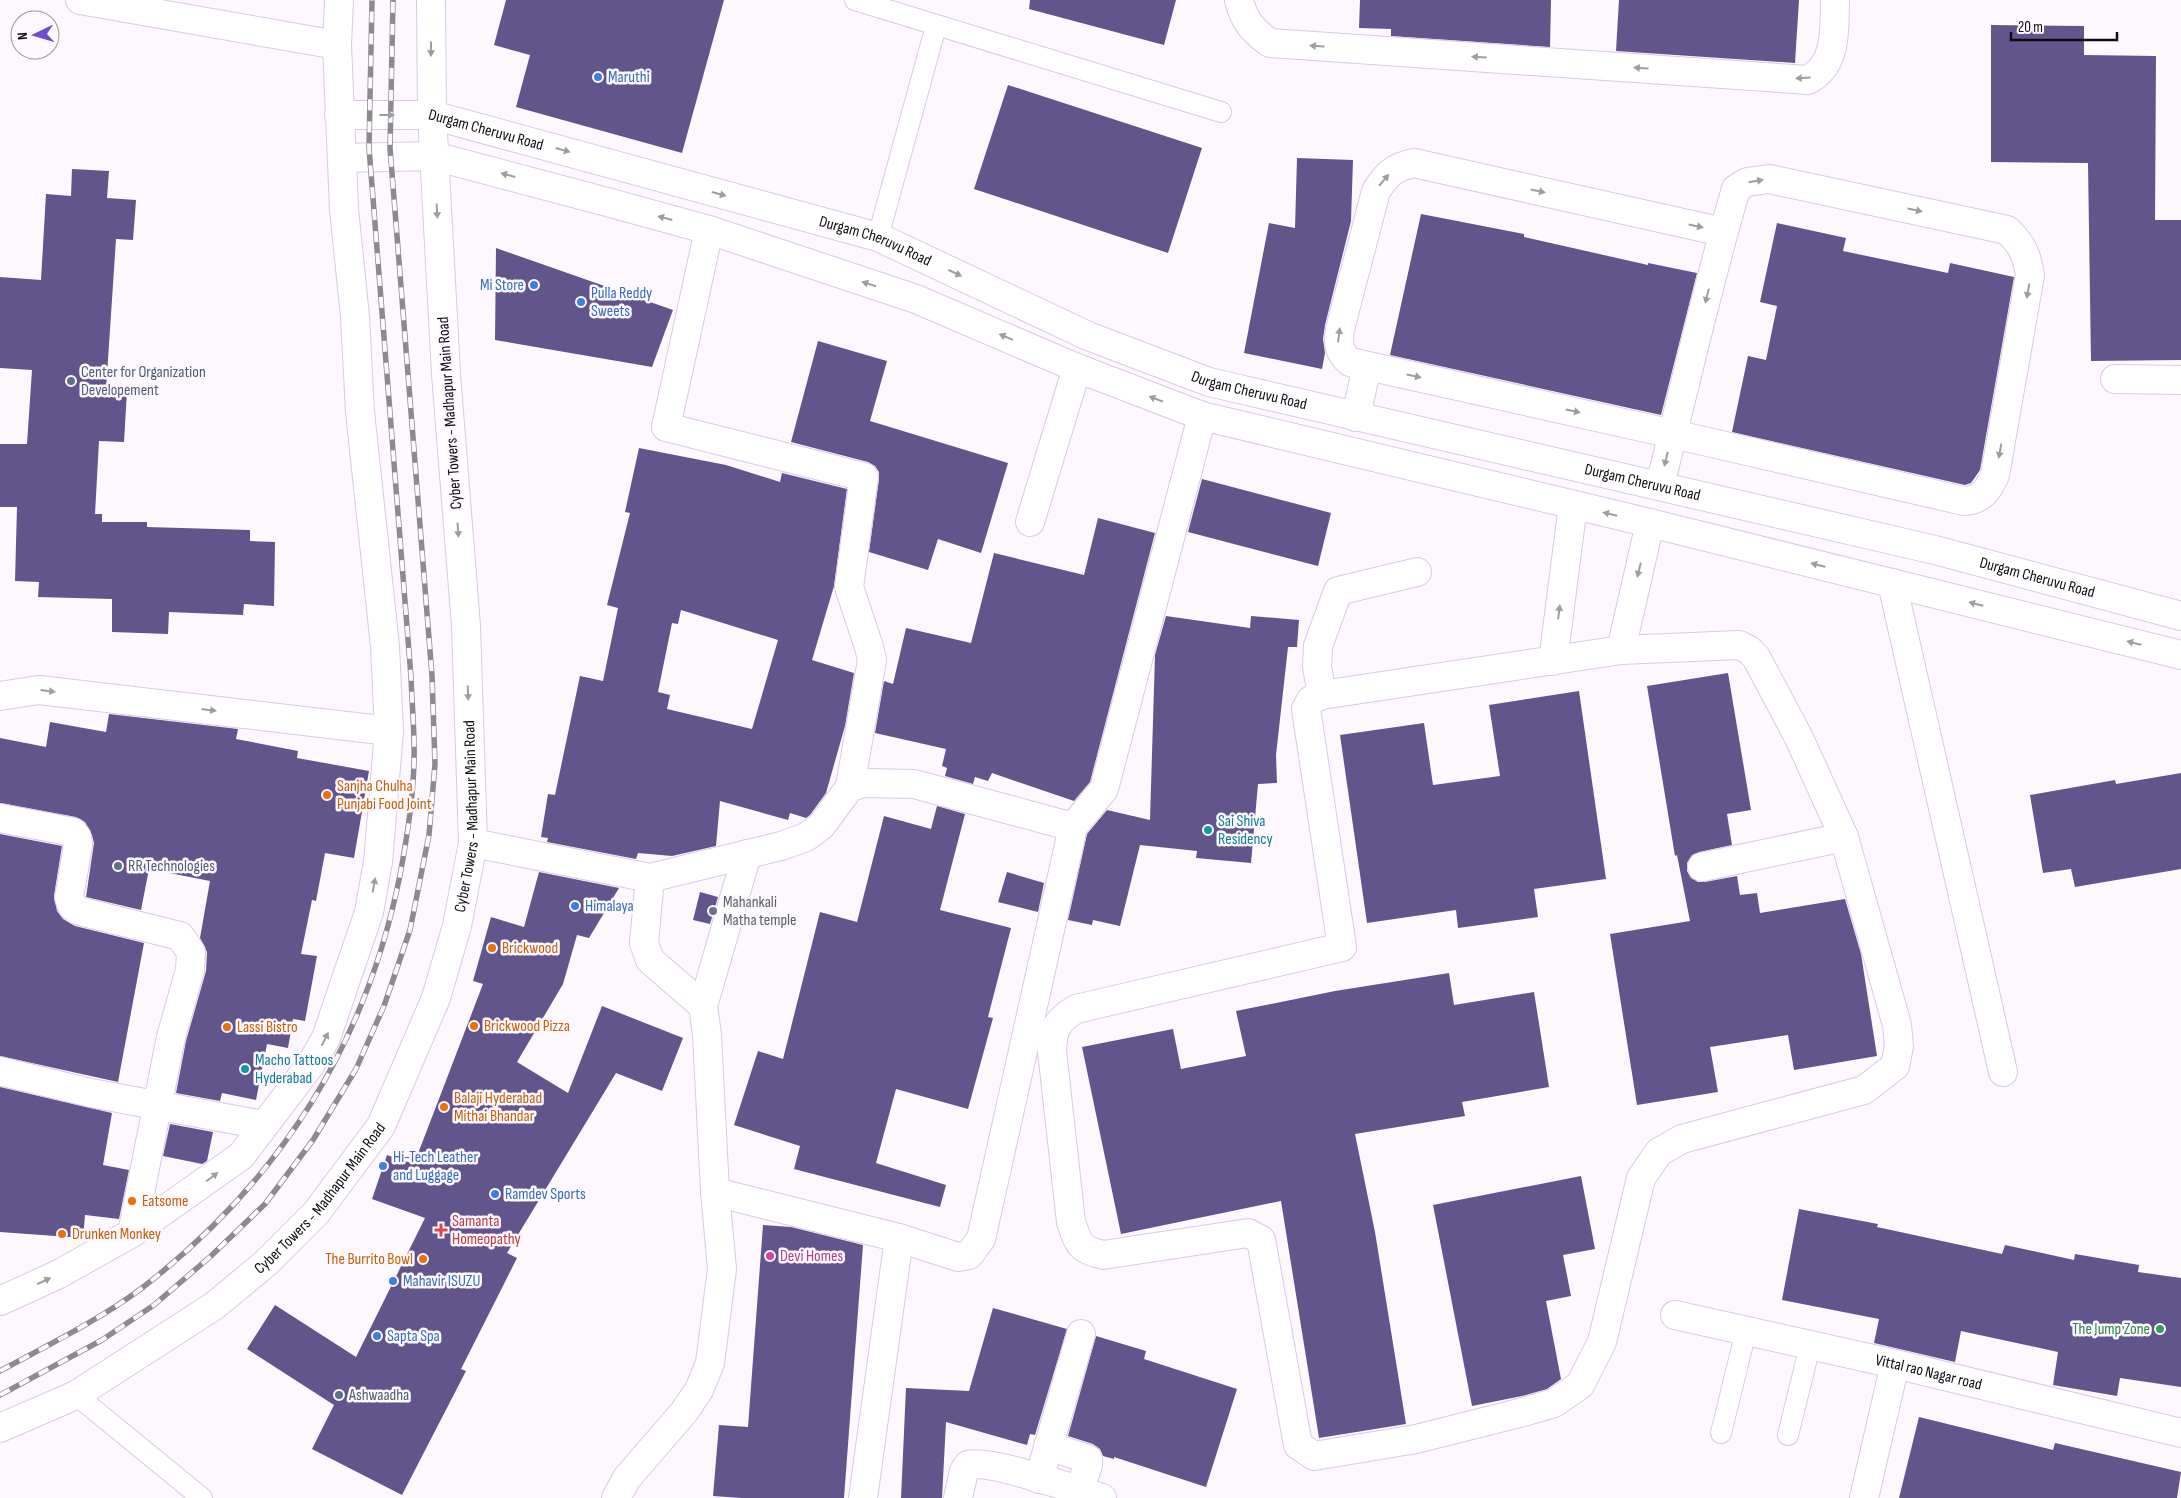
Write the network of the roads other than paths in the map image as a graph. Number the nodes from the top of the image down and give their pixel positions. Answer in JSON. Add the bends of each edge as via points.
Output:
{"nodes":[{"id":1,"x":80,"y":0,"type":"edge"},
{"id":2,"x":339,"y":0,"type":"edge"},
{"id":3,"x":431,"y":0,"type":"edge"},
{"id":4,"x":855,"y":0,"type":"edge"},
{"id":5,"x":1239,"y":0,"type":"edge"},
{"id":6,"x":1835,"y":0,"type":"edge"},
{"id":7,"x":936,"y":26,"type":"junction"},
{"id":8,"x":336,"y":45,"type":"junction"},
{"id":9,"x":1221,"y":112,"type":"dead end"},
{"id":10,"x":339,"y":115,"type":"junction"},
{"id":11,"x":432,"y":115,"type":"junction"},
{"id":12,"x":434,"y":156,"type":"junction"},
{"id":13,"x":342,"y":158,"type":"junction"},
{"id":14,"x":709,"y":230,"type":"junction"},
{"id":15,"x":1723,"y":232,"type":"junction"},
{"id":16,"x":878,"y":237,"type":"junction"},
{"id":17,"x":1367,"y":366,"type":"junction"},
{"id":18,"x":1077,"y":368,"type":"junction"},
{"id":19,"x":2115,"y":379,"type":"dead end"},
{"id":20,"x":2181,"y":380,"type":"edge"},
{"id":21,"x":1209,"y":382,"type":"junction"},
{"id":22,"x":1202,"y":416,"type":"junction"},
{"id":23,"x":1356,"y":416,"type":"junction"},
{"id":24,"x":1672,"y":434,"type":"junction"},
{"id":25,"x":1660,"y":485,"type":"junction"},
{"id":26,"x":1573,"y":505,"type":"junction"},
{"id":27,"x":1030,"y":522,"type":"dead end"},
{"id":28,"x":1650,"y":523,"type":"junction"},
{"id":29,"x":1866,"y":533,"type":"junction"},
{"id":30,"x":1417,"y":572,"type":"dead end"},
{"id":31,"x":1856,"y":574,"type":"junction"},
{"id":32,"x":1892,"y":583,"type":"junction"},
{"id":33,"x":2181,"y":616,"type":"edge"},
{"id":34,"x":1621,"y":650,"type":"junction"},
{"id":35,"x":2181,"y":655,"type":"edge"},
{"id":36,"x":1553,"y":660,"type":"junction"},
{"id":37,"x":0,"y":696,"type":"edge"},
{"id":38,"x":1322,"y":696,"type":"junction"},
{"id":39,"x":389,"y":731,"type":"junction"},
{"id":40,"x":850,"y":787,"type":"junction"},
{"id":41,"x":0,"y":818,"type":"edge"},
{"id":42,"x":1073,"y":827,"type":"junction"},
{"id":43,"x":1844,"y":837,"type":"junction"},
{"id":44,"x":473,"y":843,"type":"junction"},
{"id":45,"x":747,"y":854,"type":"junction"},
{"id":46,"x":1702,"y":867,"type":"dead end"},
{"id":47,"x":650,"y":878,"type":"junction"},
{"id":48,"x":703,"y":1006,"type":"junction"},
{"id":49,"x":0,"y":1071,"type":"edge"},
{"id":50,"x":2003,"y":1072,"type":"dead end"},
{"id":51,"x":158,"y":1105,"type":"junction"},
{"id":52,"x":263,"y":1125,"type":"junction"},
{"id":53,"x":715,"y":1192,"type":"junction"},
{"id":54,"x":132,"y":1233,"type":"junction"},
{"id":55,"x":899,"y":1238,"type":"junction"},
{"id":56,"x":0,"y":1301,"type":"edge"},
{"id":57,"x":1676,"y":1316,"type":"dead end"},
{"id":58,"x":1746,"y":1331,"type":"junction"},
{"id":59,"x":1810,"y":1346,"type":"junction"},
{"id":60,"x":1895,"y":1364,"type":"junction"},
{"id":61,"x":76,"y":1396,"type":"junction"},
{"id":62,"x":0,"y":1428,"type":"edge"},
{"id":63,"x":1721,"y":1433,"type":"dead end"},
{"id":64,"x":1788,"y":1434,"type":"dead end"},
{"id":65,"x":2181,"y":1434,"type":"edge"},
{"id":66,"x":1048,"y":1446,"type":"junction"},
{"id":67,"x":1031,"y":1477,"type":"junction"},
{"id":68,"x":1090,"y":1494,"type":"edge"},
{"id":69,"x":202,"y":1498,"type":"edge"},
{"id":70,"x":616,"y":1498,"type":"edge"},
{"id":71,"x":863,"y":1498,"type":"edge"},
{"id":72,"x":958,"y":1498,"type":"edge"},
{"id":73,"x":1864,"y":1498,"type":"edge"}],
"edges":[{"from":1,"to":8,"type":"street"},
{"from":2,"to":8,"type":"street"},
{"from":3,"to":11,"type":"street","name":"Cyber Towers - Madhapur Main Road","one_way":true},
{"from":4,"to":7,"type":"lane"},
{"from":6,"to":5,"type":"street","one_way":true,"via":[[1833,46],[1825,66],[1808,80],[1270,43],[1254,32],[1242,15]]},
{"from":7,"to":9,"type":"lane"},
{"from":7,"to":16,"type":"lane"},
{"from":8,"to":10,"type":"street"},
{"from":10,"to":11,"type":"street","name":"Durgam Cheruvu Road","one_way":true},
{"from":10,"to":13,"type":"street"},
{"from":11,"to":12,"type":"street","name":"Cyber Towers - Madhapur Main Road"},
{"from":11,"to":16,"type":"street","name":"Durgam Cheruvu Road","one_way":true},
{"from":12,"to":13,"type":"street"},
{"from":14,"to":12,"type":"street","one_way":true},
{"from":12,"to":44,"type":"street","name":"Cyber Towers - Madhapur Main Road","one_way":true,"via":[[446,374],[466,626]]},
{"from":13,"to":39,"type":"street","via":[[360,412],[385,646]]},
{"from":18,"to":14,"type":"street","one_way":true,"via":[[916,299]]},
{"from":14,"to":40,"type":"street","via":[[666,427],[864,477],[849,587],[872,660]]},
{"from":17,"to":15,"type":"street","one_way":true,"via":[[1350,362],[1341,354],[1338,343],[1340,329],[1376,191],[1384,178],[1399,166],[1414,163]]},
{"from":15,"to":24,"type":"street","one_way":true},
{"from":15,"to":24,"type":"street","one_way":true,"via":[[1736,189],[1747,182],[1769,179],[2007,230],[2027,257],[2030,275],[1996,475],[1980,498],[1964,501]]},
{"from":16,"to":21,"type":"street","name":"Durgam Cheruvu Road","one_way":true,"via":[[1088,336]]},
{"from":17,"to":23,"type":"street"},
{"from":17,"to":24,"type":"street","one_way":true},
{"from":22,"to":18,"type":"street","one_way":true},
{"from":18,"to":27,"type":"street"},
{"from":19,"to":20,"type":"street"},
{"from":21,"to":22,"type":"street"},
{"from":21,"to":23,"type":"street","name":"Durgam Cheruvu Road"},
{"from":22,"to":26,"type":"street"},
{"from":22,"to":42,"type":"street","via":[[1104,789]]},
{"from":23,"to":25,"type":"street","name":"Durgam Cheruvu Road"},
{"from":24,"to":25,"type":"street","one_way":true},
{"from":25,"to":29,"type":"street","name":"Durgam Cheruvu Road"},
{"from":28,"to":26,"type":"street","one_way":true},
{"from":36,"to":26,"type":"street","one_way":true},
{"from":31,"to":28,"type":"street","one_way":true},
{"from":28,"to":34,"type":"street","one_way":true},
{"from":29,"to":31,"type":"street"},
{"from":29,"to":33,"type":"street","name":"Durgam Cheruvu Road"},
{"from":30,"to":38,"type":"street","via":[[1338,591],[1318,646],[1317,667]]},
{"from":31,"to":32,"type":"street"},
{"from":35,"to":32,"type":"street","one_way":true},
{"from":32,"to":50,"type":"street"},
{"from":34,"to":36,"type":"street"},
{"from":34,"to":43,"type":"street","via":[[1739,645],[1749,650],[1756,657],[1799,738]]},
{"from":36,"to":38,"type":"street"},
{"from":37,"to":39,"type":"street","one_way":true,"via":[[39,690]]},
{"from":38,"to":43,"type":"street","via":[[1311,700],[1306,709],[1342,947],[1076,1009],[1062,1017],[1053,1032],[1052,1051],[1070,1222],[1077,1240],[1085,1251],[1103,1255],[1248,1233],[1261,1240],[1298,1445],[1314,1456],[1416,1439],[1554,1403],[1580,1386],[1602,1342],[1641,1178],[1659,1152],[1682,1139],[1864,1090],[1895,1066],[1899,1046],[1897,1025]]},
{"from":52,"to":39,"type":"street","one_way":true,"via":[[311,1064],[326,1038],[369,912],[378,862]]},
{"from":40,"to":42,"type":"street","via":[[871,783],[914,784]]},
{"from":40,"to":45,"type":"street","via":[[821,826],[806,837]]},
{"from":41,"to":51,"type":"street","via":[[72,832],[77,837],[69,898],[79,911],[180,936],[191,952],[190,970],[171,1037]]},
{"from":42,"to":55,"type":"street","via":[[981,1239],[969,1255],[958,1257]]},
{"from":43,"to":46,"type":"street"},
{"from":44,"to":47,"type":"street"},
{"from":44,"to":61,"type":"street","name":"Cyber Towers - Madhapur Main Road","via":[[457,926],[436,998],[381,1126],[316,1213],[266,1263],[214,1306]]},
{"from":45,"to":47,"type":"street"},
{"from":45,"to":48,"type":"street"},
{"from":47,"to":48,"type":"street","via":[[644,942],[650,960]]},
{"from":48,"to":53,"type":"street"},
{"from":49,"to":51,"type":"street"},
{"from":51,"to":52,"type":"street"},
{"from":51,"to":54,"type":"street"},
{"from":54,"to":52,"type":"street","one_way":true,"via":[[240,1156]]},
{"from":53,"to":55,"type":"street"},
{"from":53,"to":70,"type":"street","via":[[722,1269],[710,1363],[689,1405],[628,1478]]},
{"from":56,"to":54,"type":"street","one_way":true,"via":[[59,1274]]},
{"from":55,"to":71,"type":"street"},
{"from":57,"to":58,"type":"street","name":"Vittal rao Nagar road"},
{"from":58,"to":59,"type":"street","name":"Vittal rao Nagar road"},
{"from":58,"to":63,"type":"lane"},
{"from":59,"to":60,"type":"street","name":"Vittal rao Nagar road"},
{"from":59,"to":64,"type":"lane"},
{"from":60,"to":65,"type":"street","name":"Vittal rao Nagar road"},
{"from":60,"to":73,"type":"street"},
{"from":61,"to":62,"type":"street","name":"Cyber Towers - Madhapur Main Road"},
{"from":61,"to":69,"type":"lane"},
{"from":66,"to":67,"type":"street"},
{"from":66,"to":67,"type":"street","via":[[1073,1332]]},
{"from":66,"to":68,"type":"street","via":[[1088,1459]]},
{"from":67,"to":68,"type":"street"},
{"from":67,"to":72,"type":"street","via":[[975,1463],[968,1465]]}]}
